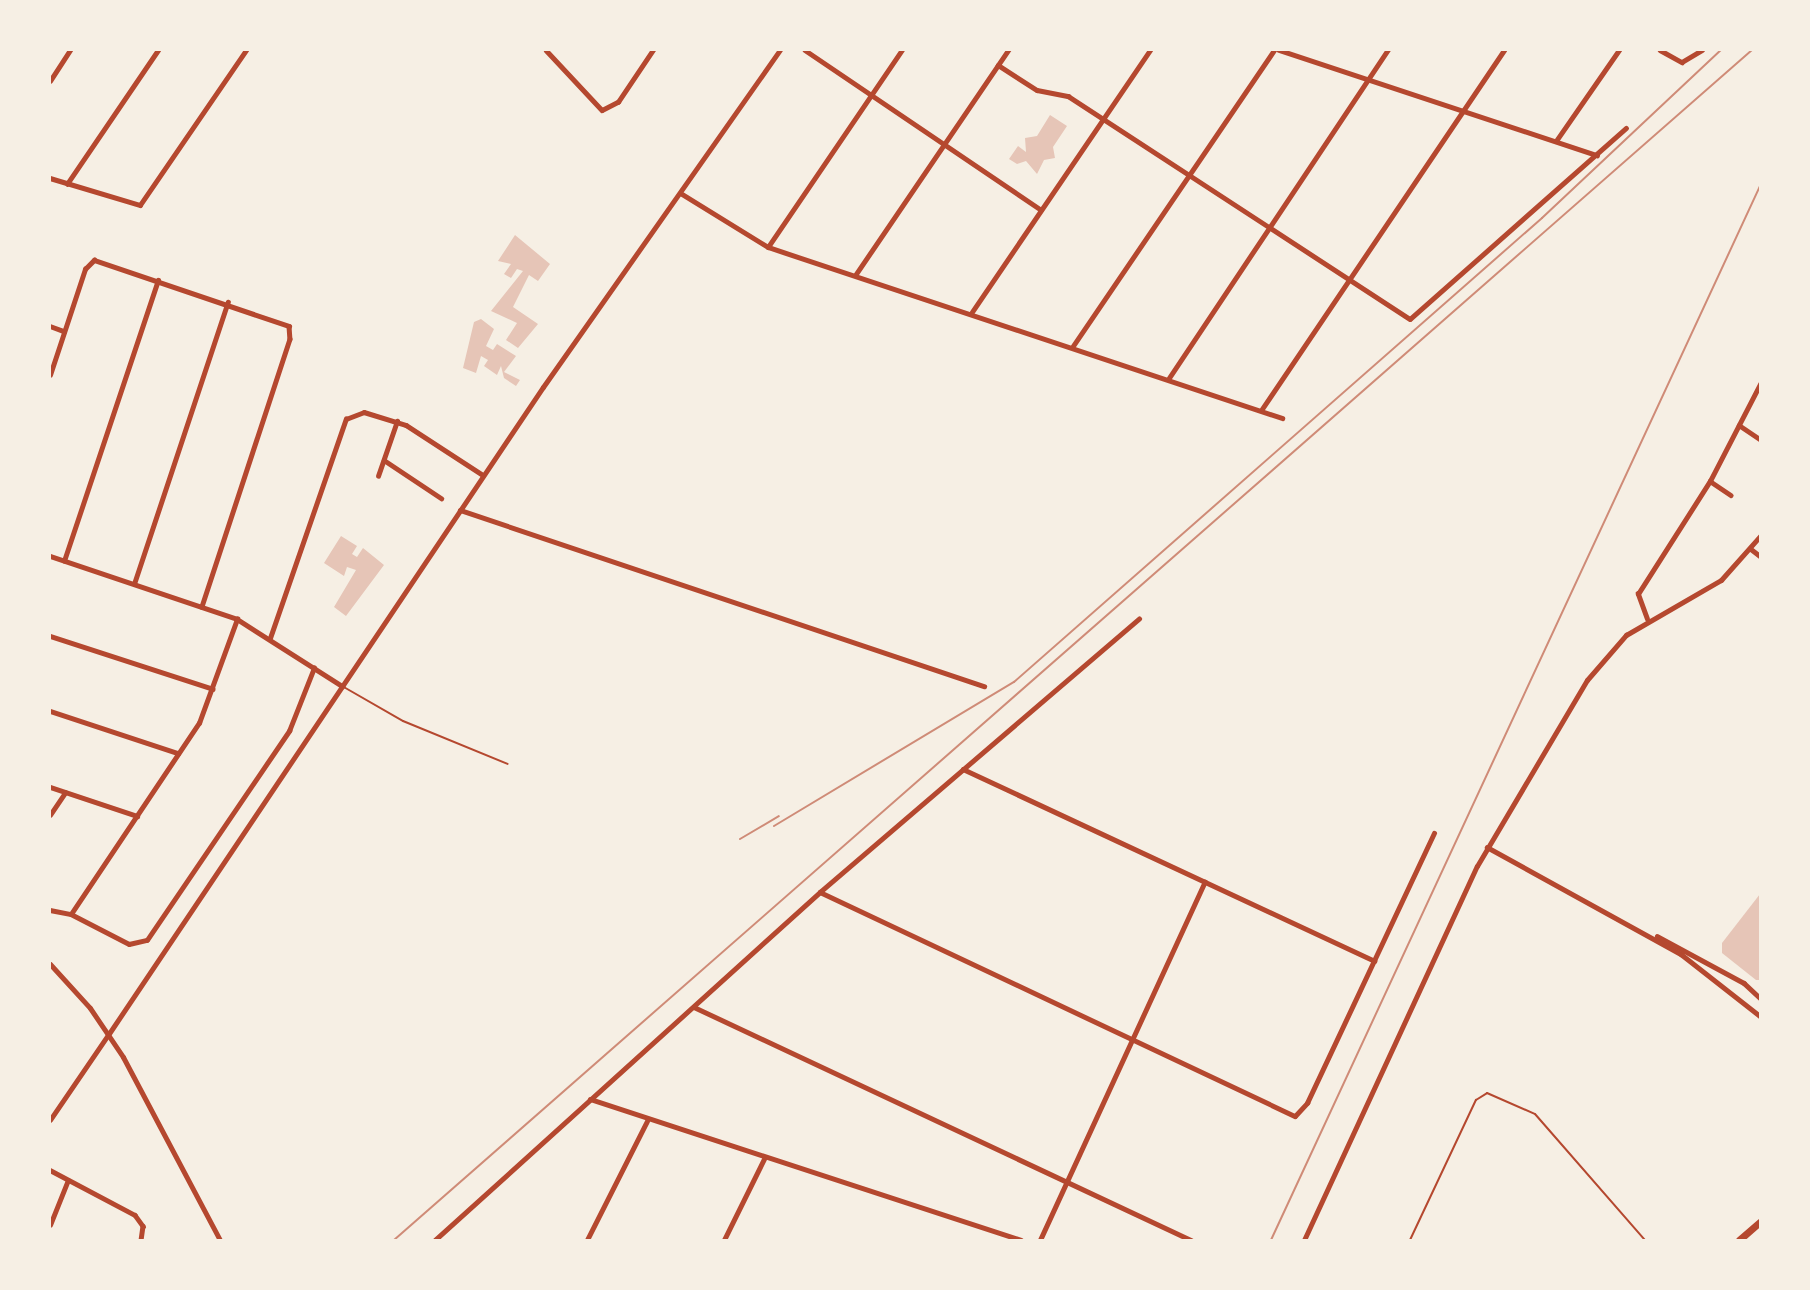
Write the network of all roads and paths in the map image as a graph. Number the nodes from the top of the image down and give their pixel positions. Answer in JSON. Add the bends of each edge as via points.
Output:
{"nodes":[{"id":1,"x":70,"y":50,"type":"edge"},
{"id":2,"x":158,"y":50,"type":"edge"},
{"id":3,"x":246,"y":50,"type":"edge"},
{"id":4,"x":546,"y":50,"type":"edge"},
{"id":5,"x":653,"y":50,"type":"edge"},
{"id":6,"x":780,"y":50,"type":"edge"},
{"id":7,"x":805,"y":50,"type":"edge"},
{"id":8,"x":902,"y":50,"type":"edge"},
{"id":9,"x":1008,"y":50,"type":"edge"},
{"id":10,"x":1150,"y":50,"type":"edge"},
{"id":11,"x":1274,"y":50,"type":"edge"},
{"id":12,"x":1279,"y":50,"type":"edge"},
{"id":13,"x":1388,"y":50,"type":"edge"},
{"id":14,"x":1504,"y":50,"type":"edge"},
{"id":15,"x":1619,"y":50,"type":"edge"},
{"id":16,"x":1660,"y":50,"type":"edge"},
{"id":17,"x":1702,"y":50,"type":"edge"},
{"id":18,"x":998,"y":65,"type":"junction"},
{"id":19,"x":1369,"y":78,"type":"junction"},
{"id":20,"x":50,"y":81,"type":"edge"},
{"id":21,"x":872,"y":94,"type":"junction"},
{"id":22,"x":1464,"y":109,"type":"junction"},
{"id":23,"x":1103,"y":119,"type":"junction"},
{"id":24,"x":1626,"y":128,"type":"dead end"},
{"id":25,"x":1556,"y":141,"type":"junction"},
{"id":26,"x":944,"y":144,"type":"junction"},
{"id":27,"x":1597,"y":155,"type":"junction"},
{"id":28,"x":1189,"y":175,"type":"junction"},
{"id":29,"x":50,"y":178,"type":"edge"},
{"id":30,"x":67,"y":184,"type":"junction"},
{"id":31,"x":682,"y":194,"type":"junction"},
{"id":32,"x":1041,"y":210,"type":"junction"},
{"id":33,"x":1269,"y":227,"type":"junction"},
{"id":34,"x":768,"y":247,"type":"junction"},
{"id":35,"x":856,"y":274,"type":"junction"},
{"id":36,"x":158,"y":280,"type":"junction"},
{"id":37,"x":1348,"y":283,"type":"junction"},
{"id":38,"x":228,"y":302,"type":"junction"},
{"id":39,"x":972,"y":312,"type":"junction"},
{"id":40,"x":50,"y":326,"type":"edge"},
{"id":41,"x":64,"y":331,"type":"junction"},
{"id":42,"x":1073,"y":346,"type":"junction"},
{"id":43,"x":50,"y":375,"type":"edge"},
{"id":44,"x":1169,"y":378,"type":"junction"},
{"id":45,"x":1761,"y":384,"type":"edge"},
{"id":46,"x":1262,"y":409,"type":"junction"},
{"id":47,"x":1282,"y":418,"type":"dead end"},
{"id":48,"x":397,"y":421,"type":"junction"},
{"id":49,"x":1739,"y":425,"type":"junction"},
{"id":50,"x":1761,"y":439,"type":"edge"},
{"id":51,"x":384,"y":460,"type":"junction"},
{"id":52,"x":483,"y":475,"type":"junction"},
{"id":53,"x":378,"y":476,"type":"dead end"},
{"id":54,"x":1710,"y":481,"type":"junction"},
{"id":55,"x":1731,"y":495,"type":"dead end"},
{"id":56,"x":441,"y":498,"type":"dead end"},
{"id":57,"x":460,"y":510,"type":"junction"},
{"id":58,"x":1761,"y":536,"type":"edge"},
{"id":59,"x":1751,"y":549,"type":"junction"},
{"id":60,"x":50,"y":556,"type":"edge"},
{"id":61,"x":1761,"y":556,"type":"edge"},
{"id":62,"x":64,"y":561,"type":"junction"},
{"id":63,"x":134,"y":584,"type":"junction"},
{"id":64,"x":202,"y":607,"type":"junction"},
{"id":65,"x":237,"y":619,"type":"junction"},
{"id":66,"x":1139,"y":619,"type":"dead end"},
{"id":67,"x":1647,"y":619,"type":"junction"},
{"id":68,"x":50,"y":636,"type":"edge"},
{"id":69,"x":270,"y":638,"type":"junction"},
{"id":70,"x":314,"y":668,"type":"junction"},
{"id":71,"x":342,"y":686,"type":"junction"},
{"id":72,"x":984,"y":686,"type":"dead end"},
{"id":73,"x":213,"y":689,"type":"junction"},
{"id":74,"x":50,"y":711,"type":"edge"},
{"id":75,"x":178,"y":753,"type":"junction"},
{"id":76,"x":507,"y":764,"type":"dead end"},
{"id":77,"x":963,"y":769,"type":"junction"},
{"id":78,"x":50,"y":787,"type":"edge"},
{"id":79,"x":65,"y":793,"type":"junction"},
{"id":80,"x":50,"y":815,"type":"edge"},
{"id":81,"x":137,"y":816,"type":"junction"},
{"id":82,"x":1434,"y":832,"type":"dead end"},
{"id":83,"x":1487,"y":847,"type":"junction"},
{"id":84,"x":1205,"y":882,"type":"junction"},
{"id":85,"x":820,"y":892,"type":"junction"},
{"id":86,"x":50,"y":910,"type":"edge"},
{"id":87,"x":71,"y":914,"type":"junction"},
{"id":88,"x":1638,"y":928,"type":"junction"},
{"id":89,"x":1374,"y":961,"type":"junction"},
{"id":90,"x":50,"y":964,"type":"edge"},
{"id":91,"x":1761,"y":998,"type":"edge"},
{"id":92,"x":693,"y":1007,"type":"junction"},
{"id":93,"x":1761,"y":1016,"type":"edge"},
{"id":94,"x":108,"y":1035,"type":"junction"},
{"id":95,"x":1129,"y":1042,"type":"junction"},
{"id":96,"x":590,"y":1099,"type":"junction"},
{"id":97,"x":50,"y":1120,"type":"edge"},
{"id":98,"x":647,"y":1121,"type":"junction"},
{"id":99,"x":764,"y":1159,"type":"junction"},
{"id":100,"x":50,"y":1170,"type":"edge"},
{"id":101,"x":68,"y":1180,"type":"junction"},
{"id":102,"x":1064,"y":1183,"type":"junction"},
{"id":103,"x":1759,"y":1224,"type":"edge"},
{"id":104,"x":50,"y":1225,"type":"edge"},
{"id":105,"x":141,"y":1240,"type":"edge"},
{"id":106,"x":220,"y":1240,"type":"edge"},
{"id":107,"x":435,"y":1240,"type":"edge"},
{"id":108,"x":587,"y":1240,"type":"edge"},
{"id":109,"x":724,"y":1240,"type":"edge"},
{"id":110,"x":1021,"y":1240,"type":"edge"},
{"id":111,"x":1040,"y":1240,"type":"edge"},
{"id":112,"x":1191,"y":1240,"type":"edge"},
{"id":113,"x":1304,"y":1240,"type":"edge"},
{"id":114,"x":1410,"y":1240,"type":"edge"},
{"id":115,"x":1645,"y":1240,"type":"edge"},
{"id":116,"x":1739,"y":1240,"type":"edge"}],
"edges":[{"from":1,"to":20,"type":"street"},
{"from":2,"to":30,"type":"street"},
{"from":3,"to":30,"type":"street","via":[[143,202],[129,205]]},
{"from":4,"to":5,"type":"street","via":[[602,110],[618,102]]},
{"from":6,"to":31,"type":"street"},
{"from":7,"to":21,"type":"street"},
{"from":8,"to":21,"type":"street"},
{"from":9,"to":18,"type":"street"},
{"from":10,"to":23,"type":"street"},
{"from":11,"to":28,"type":"street"},
{"from":12,"to":19,"type":"street"},
{"from":13,"to":19,"type":"street"},
{"from":14,"to":22,"type":"street"},
{"from":15,"to":25,"type":"street"},
{"from":16,"to":17,"type":"street","via":[[1688,60]]},
{"from":18,"to":23,"type":"street","via":[[1037,90],[1064,94]]},
{"from":18,"to":26,"type":"street"},
{"from":19,"to":22,"type":"street"},
{"from":19,"to":33,"type":"street"},
{"from":21,"to":26,"type":"street"},
{"from":21,"to":34,"type":"street"},
{"from":22,"to":25,"type":"street"},
{"from":22,"to":37,"type":"street"},
{"from":23,"to":28,"type":"street"},
{"from":23,"to":32,"type":"street"},
{"from":24,"to":27,"type":"street"},
{"from":25,"to":27,"type":"street"},
{"from":26,"to":32,"type":"street"},
{"from":26,"to":35,"type":"street"},
{"from":27,"to":37,"type":"street","via":[[1410,319]]},
{"from":28,"to":33,"type":"street"},
{"from":28,"to":42,"type":"street"},
{"from":29,"to":30,"type":"street"},
{"from":31,"to":34,"type":"street"},
{"from":31,"to":52,"type":"street"},
{"from":32,"to":39,"type":"street"},
{"from":33,"to":37,"type":"street"},
{"from":33,"to":44,"type":"street"},
{"from":34,"to":35,"type":"street"},
{"from":35,"to":39,"type":"street"},
{"from":36,"to":38,"type":"street"},
{"from":36,"to":41,"type":"street","via":[[91,261]]},
{"from":36,"to":62,"type":"street"},
{"from":37,"to":46,"type":"street"},
{"from":38,"to":63,"type":"street"},
{"from":38,"to":64,"type":"street","via":[[284,322],[291,333]]},
{"from":39,"to":42,"type":"street"},
{"from":40,"to":41,"type":"street"},
{"from":41,"to":43,"type":"street"},
{"from":42,"to":44,"type":"street"},
{"from":44,"to":46,"type":"street"},
{"from":45,"to":49,"type":"street"},
{"from":46,"to":47,"type":"street"},
{"from":48,"to":51,"type":"street"},
{"from":48,"to":52,"type":"street"},
{"from":48,"to":69,"type":"street","via":[[364,412],[343,424]]},
{"from":49,"to":50,"type":"street"},
{"from":49,"to":54,"type":"street"},
{"from":51,"to":53,"type":"street"},
{"from":51,"to":56,"type":"street"},
{"from":52,"to":57,"type":"street"},
{"from":54,"to":55,"type":"street"},
{"from":54,"to":67,"type":"street","via":[[1638,594]]},
{"from":57,"to":71,"type":"street"},
{"from":57,"to":72,"type":"street"},
{"from":58,"to":59,"type":"street"},
{"from":59,"to":61,"type":"street"},
{"from":59,"to":67,"type":"street","via":[[1721,580]]},
{"from":60,"to":62,"type":"street"},
{"from":62,"to":63,"type":"street"},
{"from":63,"to":64,"type":"street"},
{"from":64,"to":65,"type":"street"},
{"from":65,"to":69,"type":"street"},
{"from":65,"to":73,"type":"street"},
{"from":66,"to":77,"type":"street"},
{"from":67,"to":83,"type":"street","via":[[1596,667]]},
{"from":68,"to":73,"type":"street"},
{"from":69,"to":70,"type":"street"},
{"from":70,"to":71,"type":"street"},
{"from":70,"to":87,"type":"street","via":[[289,731],[147,940],[129,944]]},
{"from":71,"to":76,"type":"lane","via":[[403,721]]},
{"from":71,"to":94,"type":"street"},
{"from":73,"to":75,"type":"street"},
{"from":74,"to":75,"type":"street"},
{"from":75,"to":81,"type":"street"},
{"from":77,"to":84,"type":"street"},
{"from":77,"to":85,"type":"street"},
{"from":78,"to":79,"type":"street"},
{"from":79,"to":80,"type":"street"},
{"from":79,"to":81,"type":"street"},
{"from":81,"to":87,"type":"street"},
{"from":82,"to":89,"type":"street"},
{"from":83,"to":88,"type":"street"},
{"from":83,"to":113,"type":"street"},
{"from":84,"to":89,"type":"street"},
{"from":84,"to":95,"type":"street"},
{"from":85,"to":92,"type":"street"},
{"from":85,"to":95,"type":"street"},
{"from":86,"to":87,"type":"street"},
{"from":88,"to":91,"type":"street","via":[[1703,959]]},
{"from":88,"to":93,"type":"street"},
{"from":89,"to":95,"type":"street","via":[[1307,1102],[1295,1116]]},
{"from":90,"to":94,"type":"street"},
{"from":92,"to":96,"type":"street"},
{"from":92,"to":102,"type":"street"},
{"from":94,"to":97,"type":"street"},
{"from":94,"to":106,"type":"street"},
{"from":95,"to":102,"type":"street"},
{"from":96,"to":98,"type":"street"},
{"from":96,"to":107,"type":"street"},
{"from":98,"to":99,"type":"street"},
{"from":98,"to":108,"type":"street"},
{"from":99,"to":109,"type":"street"},
{"from":99,"to":110,"type":"street"},
{"from":100,"to":101,"type":"street"},
{"from":101,"to":104,"type":"street"},
{"from":101,"to":105,"type":"street","via":[[138,1217]]},
{"from":102,"to":111,"type":"street"},
{"from":102,"to":112,"type":"street"},
{"from":103,"to":116,"type":"main road"},
{"from":114,"to":115,"type":"lane","via":[[1476,1100],[1487,1093],[1534,1114]]}]}
